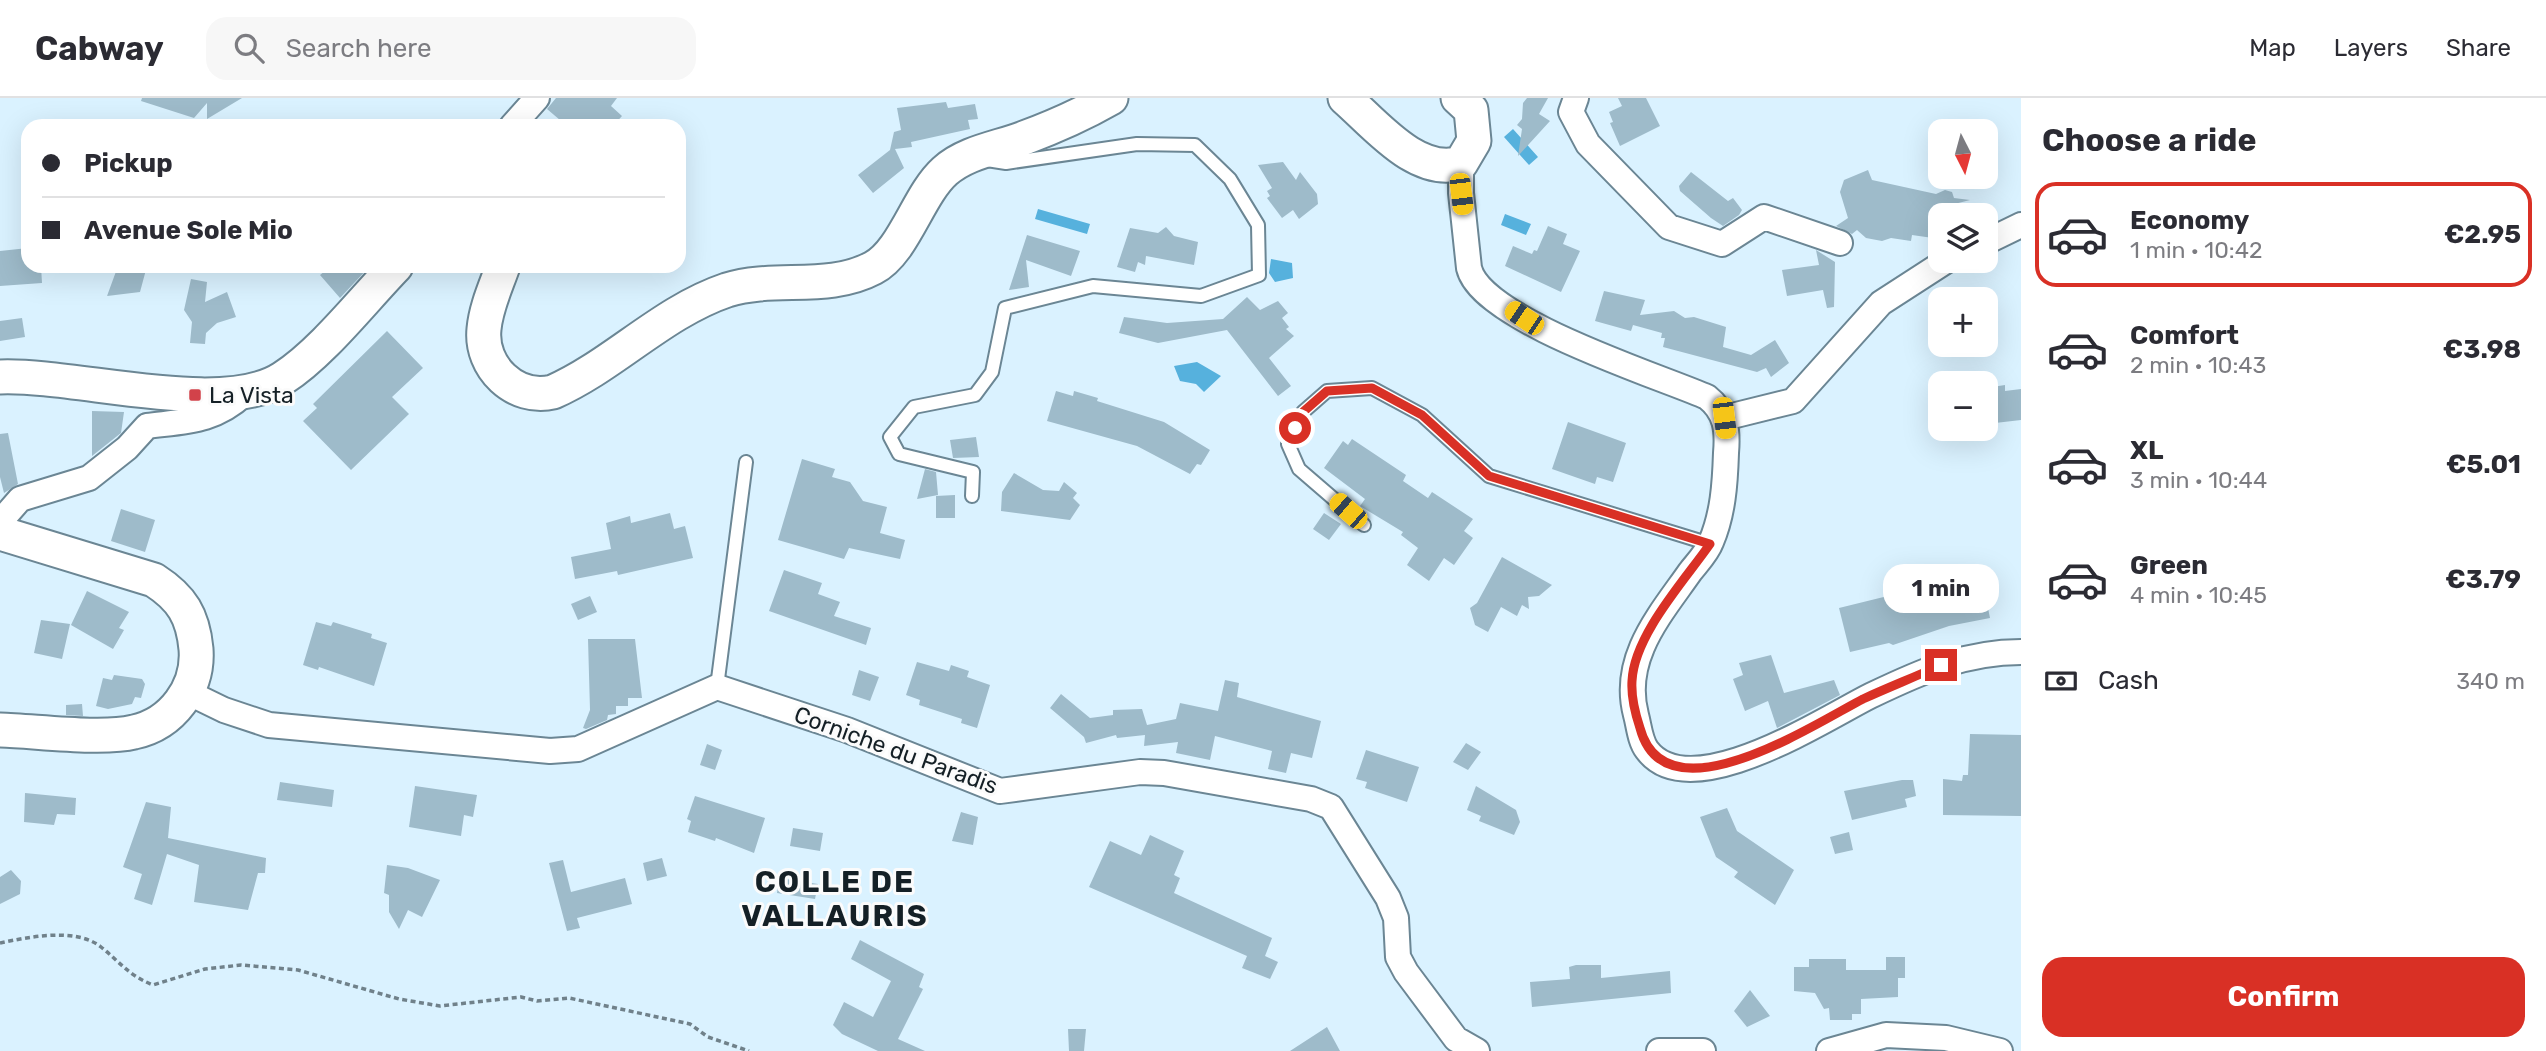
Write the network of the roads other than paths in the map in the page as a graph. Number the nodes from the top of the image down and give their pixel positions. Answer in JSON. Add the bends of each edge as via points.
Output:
{"nodes":[{"id":1,"x":537,"y":98,"type":"edge"},
{"id":2,"x":1111,"y":98,"type":"edge"},
{"id":3,"x":1345,"y":98,"type":"edge"},
{"id":4,"x":1458,"y":98,"type":"edge"},
{"id":5,"x":1576,"y":98,"type":"edge"},
{"id":6,"x":519,"y":119,"type":"edge"},
{"id":7,"x":969,"y":156,"type":"junction"},
{"id":8,"x":1461,"y":163,"type":"junction"},
{"id":9,"x":2021,"y":225,"type":"edge"},
{"id":10,"x":1998,"y":236,"type":"edge"},
{"id":11,"x":1840,"y":243,"type":"dead end"},
{"id":12,"x":389,"y":273,"type":"edge"},
{"id":13,"x":501,"y":273,"type":"edge"},
{"id":14,"x":1928,"y":273,"type":"edge"},
{"id":15,"x":0,"y":377,"type":"edge"},
{"id":16,"x":244,"y":394,"type":"junction"},
{"id":17,"x":1724,"y":418,"type":"junction"},
{"id":18,"x":746,"y":462,"type":"dead end"},
{"id":19,"x":972,"y":496,"type":"dead end"},
{"id":20,"x":0,"y":522,"type":"edge"},
{"id":21,"x":1364,"y":526,"type":"dead end"},
{"id":22,"x":0,"y":533,"type":"edge"},
{"id":23,"x":1710,"y":544,"type":"junction"},
{"id":24,"x":2021,"y":652,"type":"edge"},
{"id":25,"x":717,"y":687,"type":"junction"},
{"id":26,"x":187,"y":692,"type":"junction"},
{"id":27,"x":0,"y":731,"type":"edge"},
{"id":28,"x":1477,"y":1051,"type":"edge"},
{"id":29,"x":1659,"y":1051,"type":"edge"},
{"id":30,"x":1703,"y":1051,"type":"edge"},
{"id":31,"x":1829,"y":1051,"type":"edge"},
{"id":32,"x":2000,"y":1051,"type":"edge"}],
"edges":[{"from":1,"to":6,"type":"street"},
{"from":2,"to":7,"type":"main road","via":[[1068,121]]},
{"from":3,"to":8,"type":"main road","via":[[1420,160],[1436,166]]},
{"from":4,"to":8,"type":"main road","via":[[1471,110],[1475,127],[1470,153]]},
{"from":5,"to":11,"type":"street","via":[[1571,112],[1588,144],[1669,227],[1721,244],[1764,217]]},
{"from":7,"to":13,"type":"main road","via":[[946,170],[933,185],[895,246],[876,267],[852,278],[764,282],[705,298],[553,392],[537,396],[522,392],[497,373],[490,355],[484,329]]},
{"from":7,"to":19,"type":"lane","via":[[1006,163],[1137,144],[1195,145],[1230,179],[1258,225],[1259,262],[1259,275],[1201,296],[1093,286],[1005,308],[992,372],[975,395],[914,407],[890,437],[900,454],[973,472]]},
{"from":8,"to":17,"type":"street","via":[[1469,268],[1483,290],[1545,332],[1707,397],[1718,405]]},
{"from":9,"to":10,"type":"street"},
{"from":12,"to":16,"type":"main road","via":[[304,362],[283,378]]},
{"from":14,"to":17,"type":"street","via":[[1881,303],[1793,401]]},
{"from":15,"to":16,"type":"main road","via":[[56,378],[195,395]]},
{"from":16,"to":20,"type":"street","via":[[226,411],[147,426],[89,478],[20,499]]},
{"from":17,"to":23,"type":"street","via":[[1725,488]]},
{"from":18,"to":25,"type":"lane"},
{"from":21,"to":23,"type":"lane","via":[[1299,469],[1288,444],[1303,412],[1327,391],[1372,388],[1422,415],[1489,476]]},
{"from":22,"to":26,"type":"main road","via":[[154,580],[175,594],[195,632],[195,673]]},
{"from":23,"to":24,"type":"street","via":[[1650,629],[1634,668],[1633,705],[1644,747],[1663,763],[1679,768],[1719,766],[1767,750],[1941,665]]},
{"from":25,"to":26,"type":"street","via":[[578,749],[550,751],[268,725]]},
{"from":25,"to":28,"type":"street","name":"Corniche du Paradis","via":[[847,730],[1000,791],[1164,772],[1311,799],[1331,807],[1388,898],[1396,918],[1398,957],[1406,972],[1456,1040]]},
{"from":26,"to":27,"type":"main road","via":[[174,712],[133,733]]},
{"from":29,"to":30,"type":"street"},
{"from":31,"to":32,"type":"street","via":[[1896,1035],[1947,1038]]}]}
